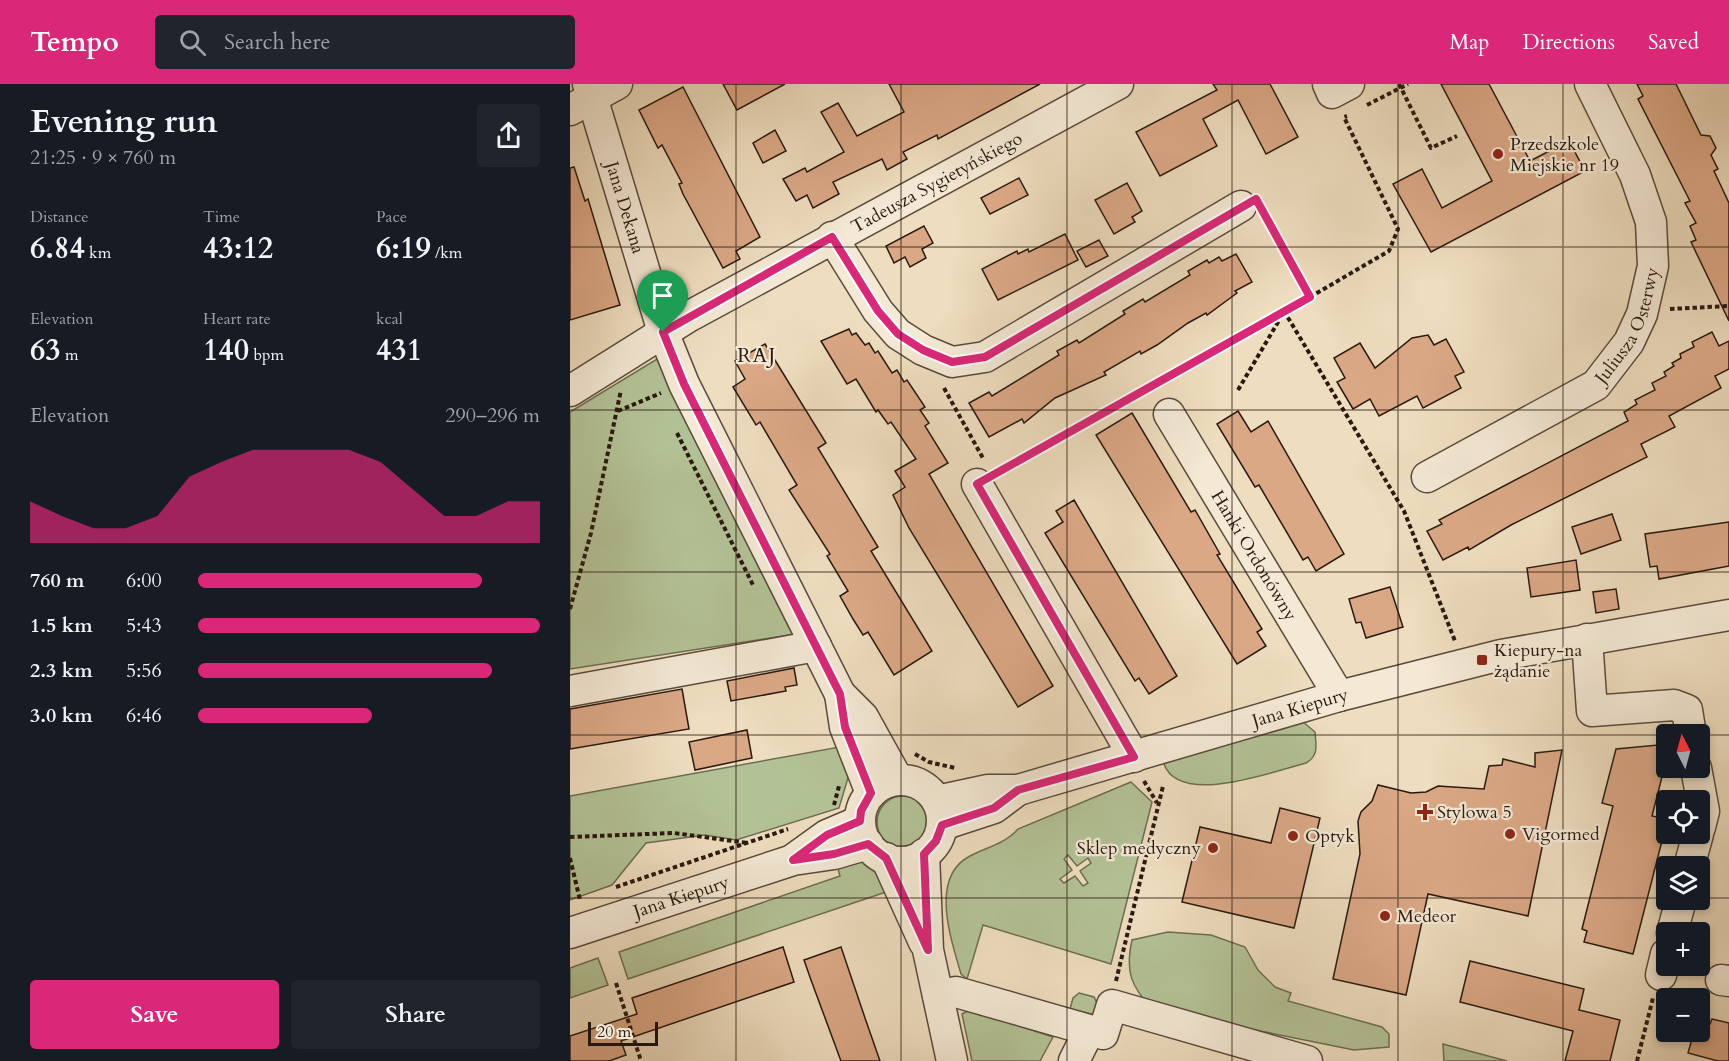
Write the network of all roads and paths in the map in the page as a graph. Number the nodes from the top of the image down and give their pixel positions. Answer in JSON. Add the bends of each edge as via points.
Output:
{"nodes":[{"id":1,"x":1118,"y":84,"type":"edge"},
{"id":2,"x":1328,"y":84,"type":"edge"},
{"id":3,"x":1408,"y":84,"type":"edge"},
{"id":4,"x":1590,"y":84,"type":"edge"},
{"id":5,"x":1400,"y":86,"type":"edge"},
{"id":6,"x":592,"y":94,"type":"edge"},
{"id":7,"x":1355,"y":101,"type":"edge"},
{"id":8,"x":1457,"y":136,"type":"dead end"},
{"id":9,"x":1241,"y":206,"type":"joint"},
{"id":10,"x":832,"y":237,"type":"junction"},
{"id":11,"x":1310,"y":297,"type":"junction"},
{"id":12,"x":1646,"y":300,"type":"junction"},
{"id":13,"x":1729,"y":306,"type":"edge"},
{"id":14,"x":1284,"y":311,"type":"junction"},
{"id":15,"x":663,"y":332,"type":"junction"},
{"id":16,"x":923,"y":350,"type":"junction"},
{"id":17,"x":623,"y":379,"type":"dead end"},
{"id":18,"x":684,"y":384,"type":"junction"},
{"id":19,"x":1238,"y":390,"type":"dead end"},
{"id":20,"x":570,"y":391,"type":"edge"},
{"id":21,"x":617,"y":411,"type":"junction"},
{"id":22,"x":1168,"y":414,"type":"dead end"},
{"id":23,"x":1427,"y":477,"type":"dead end"},
{"id":24,"x":985,"y":479,"type":"junction"},
{"id":25,"x":570,"y":609,"type":"edge"},
{"id":26,"x":1729,"y":615,"type":"edge"},
{"id":27,"x":1587,"y":639,"type":"junction"},
{"id":28,"x":816,"y":646,"type":"junction"},
{"id":29,"x":1459,"y":650,"type":"dead end"},
{"id":30,"x":570,"y":691,"type":"edge"},
{"id":31,"x":840,"y":694,"type":"junction"},
{"id":32,"x":1339,"y":696,"type":"junction"},
{"id":33,"x":1689,"y":724,"type":"edge"},
{"id":34,"x":908,"y":750,"type":"dead end"},
{"id":35,"x":1137,"y":765,"type":"junction"},
{"id":36,"x":960,"y":769,"type":"dead end"},
{"id":37,"x":898,"y":780,"type":"junction"},
{"id":38,"x":839,"y":785,"type":"dead end"},
{"id":39,"x":1163,"y":786,"type":"dead end"},
{"id":40,"x":871,"y":793,"type":"junction"},
{"id":41,"x":1158,"y":803,"type":"junction"},
{"id":42,"x":827,"y":811,"type":"dead end"},
{"id":43,"x":939,"y":813,"type":"junction"},
{"id":44,"x":791,"y":828,"type":"dead end"},
{"id":45,"x":570,"y":837,"type":"edge"},
{"id":46,"x":871,"y":841,"type":"junction"},
{"id":47,"x":750,"y":843,"type":"junction"},
{"id":48,"x":924,"y":854,"type":"junction"},
{"id":49,"x":570,"y":858,"type":"edge"},
{"id":50,"x":612,"y":889,"type":"dead end"},
{"id":51,"x":591,"y":896,"type":"dead end"},
{"id":52,"x":580,"y":900,"type":"junction"},
{"id":53,"x":570,"y":903,"type":"edge"},
{"id":54,"x":570,"y":933,"type":"edge"},
{"id":55,"x":928,"y":950,"type":"junction"},
{"id":56,"x":1661,"y":976,"type":"edge"},
{"id":57,"x":616,"y":983,"type":"dead end"},
{"id":58,"x":938,"y":995,"type":"junction"},
{"id":59,"x":1113,"y":997,"type":"junction"},
{"id":60,"x":1096,"y":1033,"type":"junction"},
{"id":61,"x":641,"y":1061,"type":"edge"},
{"id":62,"x":952,"y":1061,"type":"edge"},
{"id":63,"x":1074,"y":1061,"type":"edge"},
{"id":64,"x":1307,"y":1061,"type":"edge"},
{"id":65,"x":1637,"y":1061,"type":"edge"}],
"edges":[{"from":1,"to":10,"type":"street","name":"Tadeusza Sygietyńskiego"},
{"from":2,"to":7,"type":"street","via":[[1332,93]]},
{"from":3,"to":5,"type":"path"},
{"from":4,"to":12,"type":"street","name":"Juliusza Osterwy","via":[[1635,175],[1651,222],[1653,267]]},
{"from":5,"to":7,"type":"path"},
{"from":5,"to":8,"type":"path","via":[[1431,148]]},
{"from":6,"to":15,"type":"street","name":"Jana Dekana"},
{"from":7,"to":11,"type":"path","via":[[1344,117],[1398,230],[1389,251]]},
{"from":9,"to":11,"type":"path","via":[[1256,199]]},
{"from":9,"to":16,"type":"street","via":[[985,357],[952,362]]},
{"from":10,"to":15,"type":"street","name":"Tadeusza Sygietyńskiego"},
{"from":10,"to":16,"type":"street","via":[[878,311],[898,334]]},
{"from":11,"to":14,"type":"path"},
{"from":12,"to":13,"type":"path","via":[[1669,309]]},
{"from":12,"to":23,"type":"street","name":"Juliusza Osterwy","via":[[1629,342],[1596,384]]},
{"from":14,"to":19,"type":"path"},
{"from":14,"to":24,"type":"path"},
{"from":14,"to":29,"type":"path","via":[[1404,511]]},
{"from":15,"to":18,"type":"street"},
{"from":15,"to":20,"type":"street","name":"Tadeusza Sygietyńskiego"},
{"from":16,"to":24,"type":"path"},
{"from":17,"to":21,"type":"path"},
{"from":18,"to":21,"type":"path"},
{"from":18,"to":28,"type":"street"},
{"from":21,"to":25,"type":"path"},
{"from":22,"to":32,"type":"street","name":"Hanki Ordonówny"},
{"from":24,"to":35,"type":"street"},
{"from":26,"to":27,"type":"street","name":"Jana Kiepury"},
{"from":27,"to":32,"type":"street","name":"Jana Kiepury","via":[[1521,650]]},
{"from":27,"to":33,"type":"street","via":[[1592,711],[1674,705],[1687,710]]},
{"from":28,"to":30,"type":"street"},
{"from":28,"to":31,"type":"street"},
{"from":31,"to":37,"type":"street","via":[[863,717]]},
{"from":31,"to":40,"type":"street","via":[[845,727]]},
{"from":32,"to":35,"type":"street","name":"Jana Kiepury"},
{"from":34,"to":36,"type":"path","via":[[929,762]]},
{"from":35,"to":41,"type":"path"},
{"from":35,"to":43,"type":"street","name":"Jana Kiepury","via":[[1018,790],[988,790]]},
{"from":37,"to":40,"type":"street"},
{"from":37,"to":43,"type":"street","via":[[924,787]]},
{"from":38,"to":42,"type":"path","via":[[833,806]]},
{"from":39,"to":41,"type":"path"},
{"from":40,"to":46,"type":"street","via":[[861,811]]},
{"from":41,"to":59,"type":"path"},
{"from":43,"to":48,"type":"street","via":[[936,841]]},
{"from":44,"to":47,"type":"path"},
{"from":45,"to":47,"type":"path","via":[[674,833]]},
{"from":46,"to":48,"type":"street","via":[[904,861]]},
{"from":46,"to":54,"type":"street","name":"Jana Kiepury","via":[[834,854],[793,860]]},
{"from":46,"to":55,"type":"street"},
{"from":47,"to":50,"type":"path"},
{"from":48,"to":55,"type":"street"},
{"from":49,"to":52,"type":"path"},
{"from":51,"to":52,"type":"path"},
{"from":52,"to":53,"type":"path"},
{"from":55,"to":58,"type":"street"},
{"from":56,"to":65,"type":"path"},
{"from":57,"to":61,"type":"path"},
{"from":58,"to":60,"type":"street","via":[[956,992]]},
{"from":58,"to":62,"type":"street"},
{"from":59,"to":60,"type":"street"},
{"from":59,"to":64,"type":"street"},
{"from":60,"to":63,"type":"street"}]}
